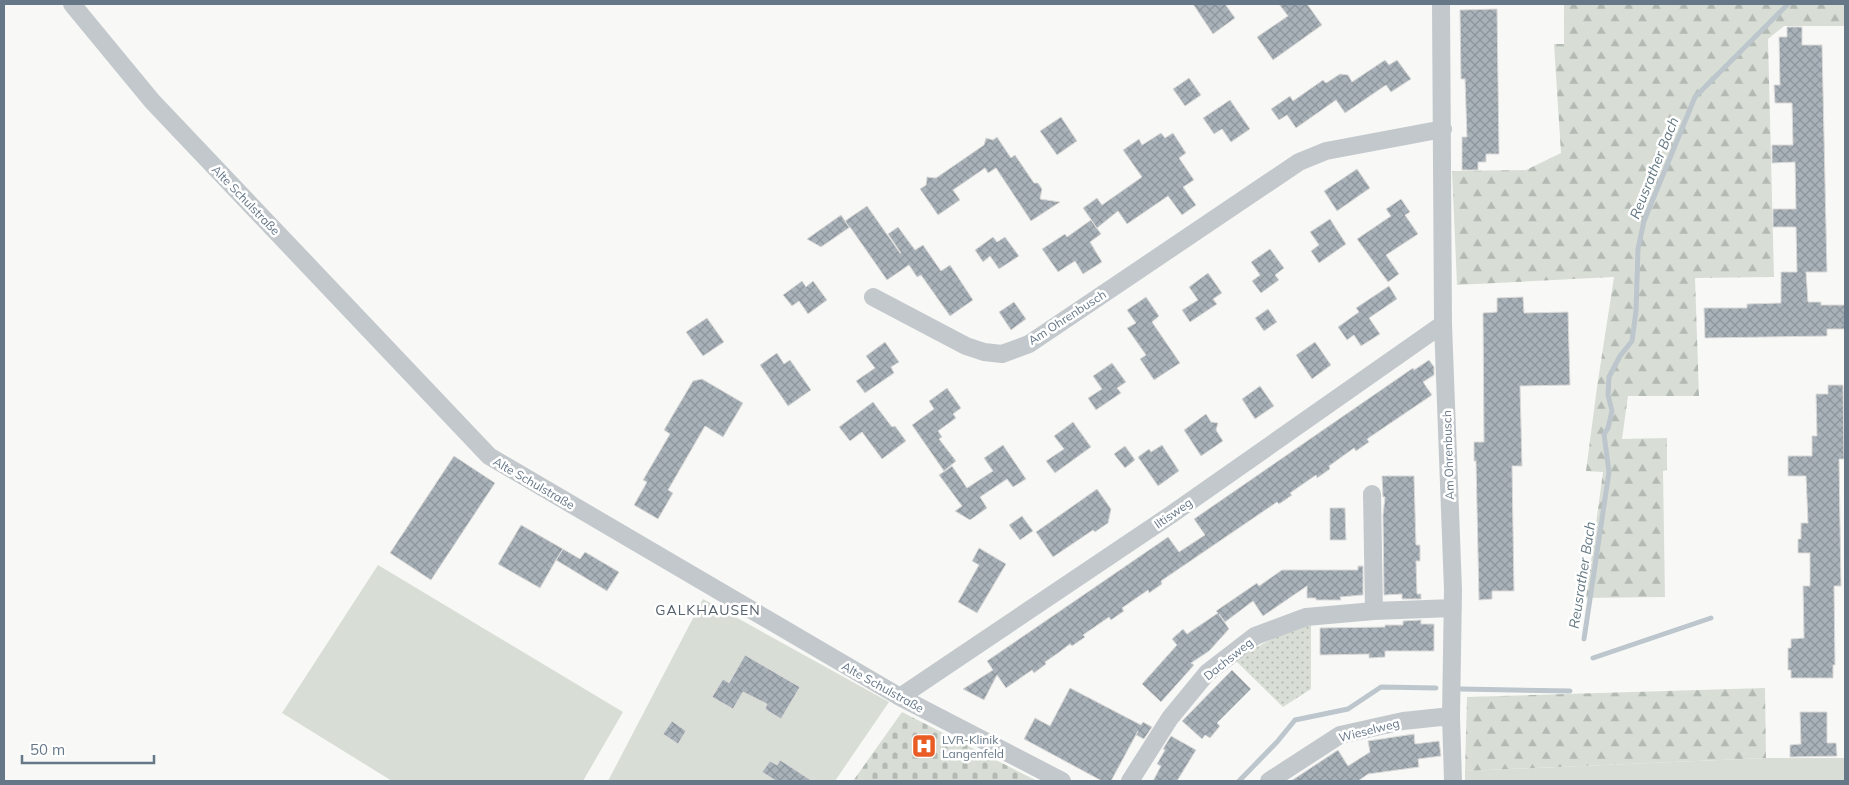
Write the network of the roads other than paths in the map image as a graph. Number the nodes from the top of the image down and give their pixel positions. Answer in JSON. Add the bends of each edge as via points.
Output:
{"nodes":[{"id":1,"x":72,"y":4,"type":"edge"},
{"id":2,"x":1441,"y":4,"type":"edge"},
{"id":3,"x":1443,"y":129,"type":"junction"},
{"id":4,"x":873,"y":297,"type":"dead end"},
{"id":5,"x":1443,"y":324,"type":"junction"},
{"id":6,"x":1372,"y":494,"type":"dead end"},
{"id":7,"x":1453,"y":608,"type":"junction"},
{"id":8,"x":1374,"y":611,"type":"junction"},
{"id":9,"x":900,"y":697,"type":"junction"},
{"id":10,"x":1451,"y":716,"type":"junction"},
{"id":11,"x":1062,"y":781,"type":"edge"},
{"id":12,"x":1130,"y":781,"type":"edge"},
{"id":13,"x":1269,"y":781,"type":"edge"},
{"id":14,"x":1452,"y":781,"type":"edge"}],
"edges":[{"from":1,"to":9,"type":"street","name":"Alte Schulstraße","via":[[152,101],[488,456]]},
{"from":2,"to":3,"type":"street","name":"Am Ohrenbusch"},
{"from":3,"to":4,"type":"street","name":"Am Ohrenbusch","via":[[1326,151],[1298,162],[1030,344],[1002,354],[966,346]]},
{"from":3,"to":5,"type":"street","name":"Am Ohrenbusch"},
{"from":5,"to":7,"type":"street","name":"Am Ohrenbusch"},
{"from":5,"to":9,"type":"street","name":"Iltisweg","via":[[1172,514]]},
{"from":6,"to":8,"type":"street"},
{"from":7,"to":8,"type":"street","name":"Dachsweg"},
{"from":7,"to":10,"type":"street","name":"Am Ohrenbusch"},
{"from":8,"to":12,"type":"street","name":"Dachsweg","via":[[1306,617],[1249,640],[1207,673],[1170,718]]},
{"from":9,"to":11,"type":"street","name":"Alte Schulstraße"},
{"from":10,"to":13,"type":"street","name":"Wieselweg","via":[[1403,721],[1340,735]]},
{"from":10,"to":14,"type":"street","name":"Am Ohrenbusch"}]}
